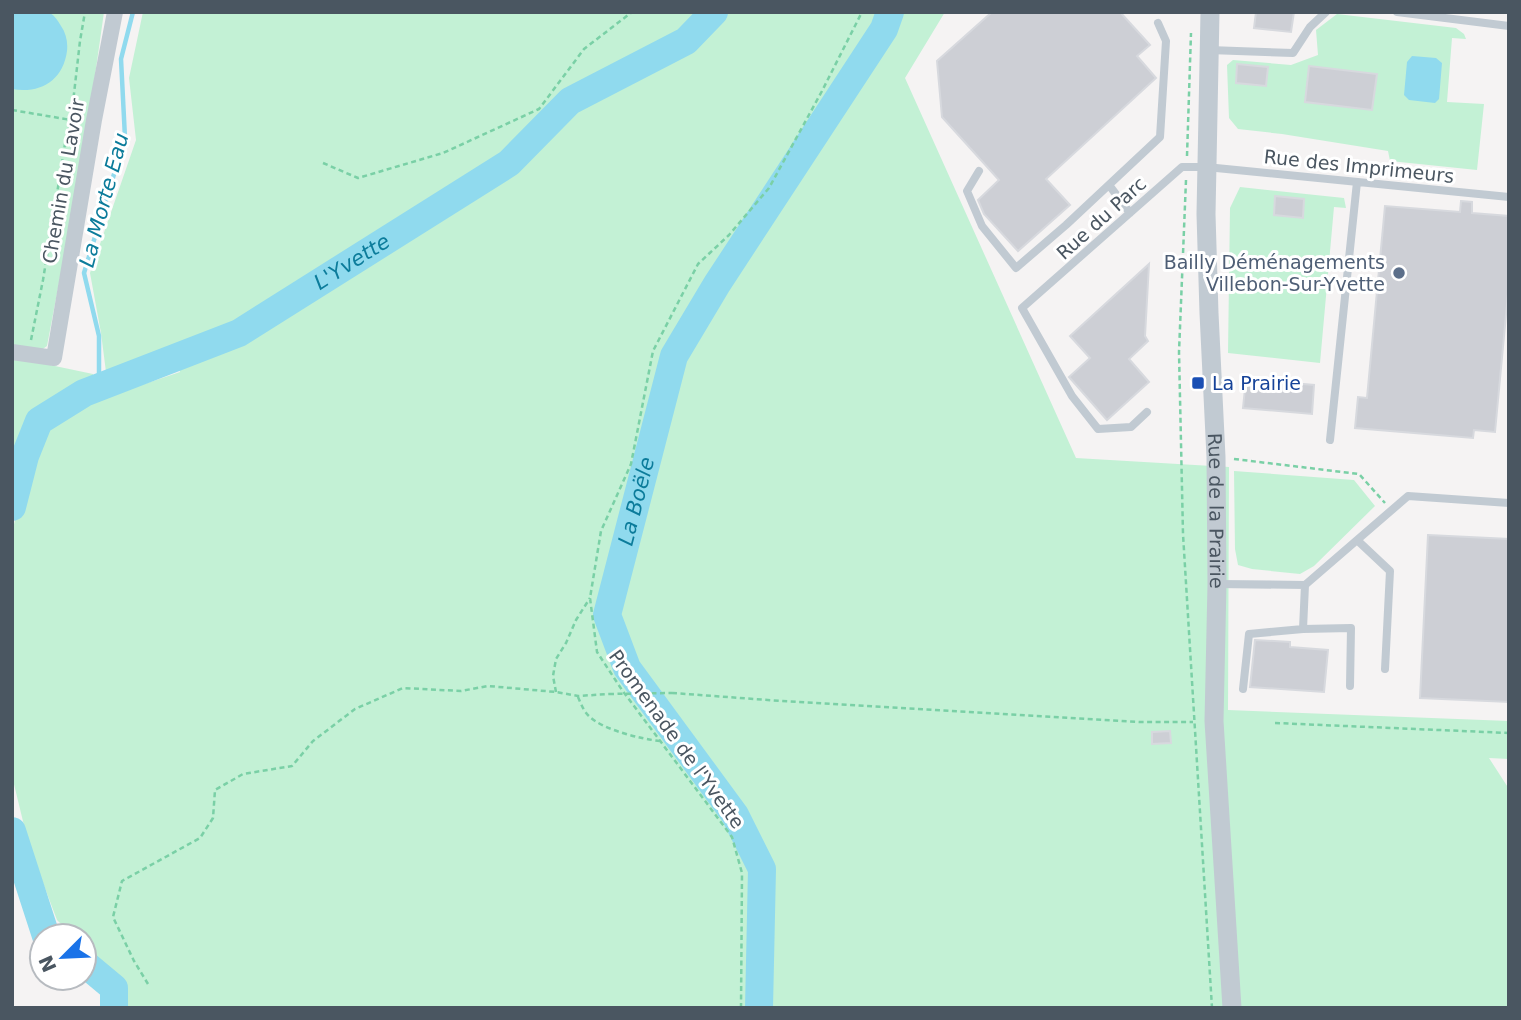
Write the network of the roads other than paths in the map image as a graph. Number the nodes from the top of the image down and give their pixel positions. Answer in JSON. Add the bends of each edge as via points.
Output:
{"nodes":[{"id":1,"x":115,"y":12,"type":"edge"},
{"id":2,"x":1210,"y":12,"type":"edge"},
{"id":3,"x":1326,"y":12,"type":"edge"},
{"id":4,"x":1397,"y":12,"type":"edge"},
{"id":5,"x":1158,"y":23,"type":"dead end"},
{"id":6,"x":1509,"y":26,"type":"edge"},
{"id":7,"x":1209,"y":50,"type":"junction"},
{"id":8,"x":1196,"y":167,"type":"junction"},
{"id":9,"x":979,"y":171,"type":"dead end"},
{"id":10,"x":1357,"y":182,"type":"junction"},
{"id":11,"x":1109,"y":185,"type":"junction"},
{"id":12,"x":1509,"y":197,"type":"edge"},
{"id":13,"x":1130,"y":213,"type":"junction"},
{"id":14,"x":20,"y":353,"type":"edge"},
{"id":15,"x":1147,"y":412,"type":"dead end"},
{"id":16,"x":1330,"y":440,"type":"dead end"},
{"id":17,"x":1509,"y":503,"type":"edge"},
{"id":18,"x":1357,"y":540,"type":"junction"},
{"id":19,"x":1217,"y":584,"type":"junction"},
{"id":20,"x":1305,"y":585,"type":"junction"},
{"id":21,"x":1304,"y":629,"type":"junction"},
{"id":22,"x":1385,"y":669,"type":"dead end"},
{"id":23,"x":1350,"y":686,"type":"dead end"},
{"id":24,"x":1243,"y":689,"type":"dead end"},
{"id":25,"x":1231,"y":1008,"type":"edge"}],
"edges":[{"from":1,"to":14,"type":"street","name":"Chemin du Lavoir","via":[[54,358]]},
{"from":2,"to":7,"type":"street","name":"Rue de la Prairie"},
{"from":3,"to":7,"type":"lane","via":[[1293,52]]},
{"from":4,"to":6,"type":"lane"},
{"from":5,"to":11,"type":"lane","via":[[1166,41],[1160,137]]},
{"from":7,"to":8,"type":"street","name":"Rue de la Prairie"},
{"from":8,"to":10,"type":"lane","name":"Rue des Imprimeurs"},
{"from":8,"to":13,"type":"lane","name":"Rue du Parc","via":[[1182,167]]},
{"from":8,"to":19,"type":"street","name":"Rue de la Prairie","via":[[1209,313]]},
{"from":9,"to":11,"type":"lane","via":[[967,191],[982,226],[1016,268]]},
{"from":10,"to":12,"type":"lane","name":"Rue des Imprimeurs"},
{"from":10,"to":16,"type":"lane"},
{"from":11,"to":13,"type":"lane"},
{"from":13,"to":15,"type":"lane","name":"Rue du Parc","via":[[1022,309],[1072,396],[1098,429],[1131,427]]},
{"from":17,"to":18,"type":"lane","via":[[1408,496]]},
{"from":18,"to":20,"type":"lane"},
{"from":18,"to":22,"type":"lane","via":[[1390,571]]},
{"from":19,"to":20,"type":"lane"},
{"from":19,"to":25,"type":"street","name":"Rue de la Prairie","via":[[1213,721]]},
{"from":20,"to":21,"type":"lane"},
{"from":21,"to":23,"type":"lane","via":[[1350,628]]},
{"from":21,"to":24,"type":"lane","via":[[1249,634]]}]}
